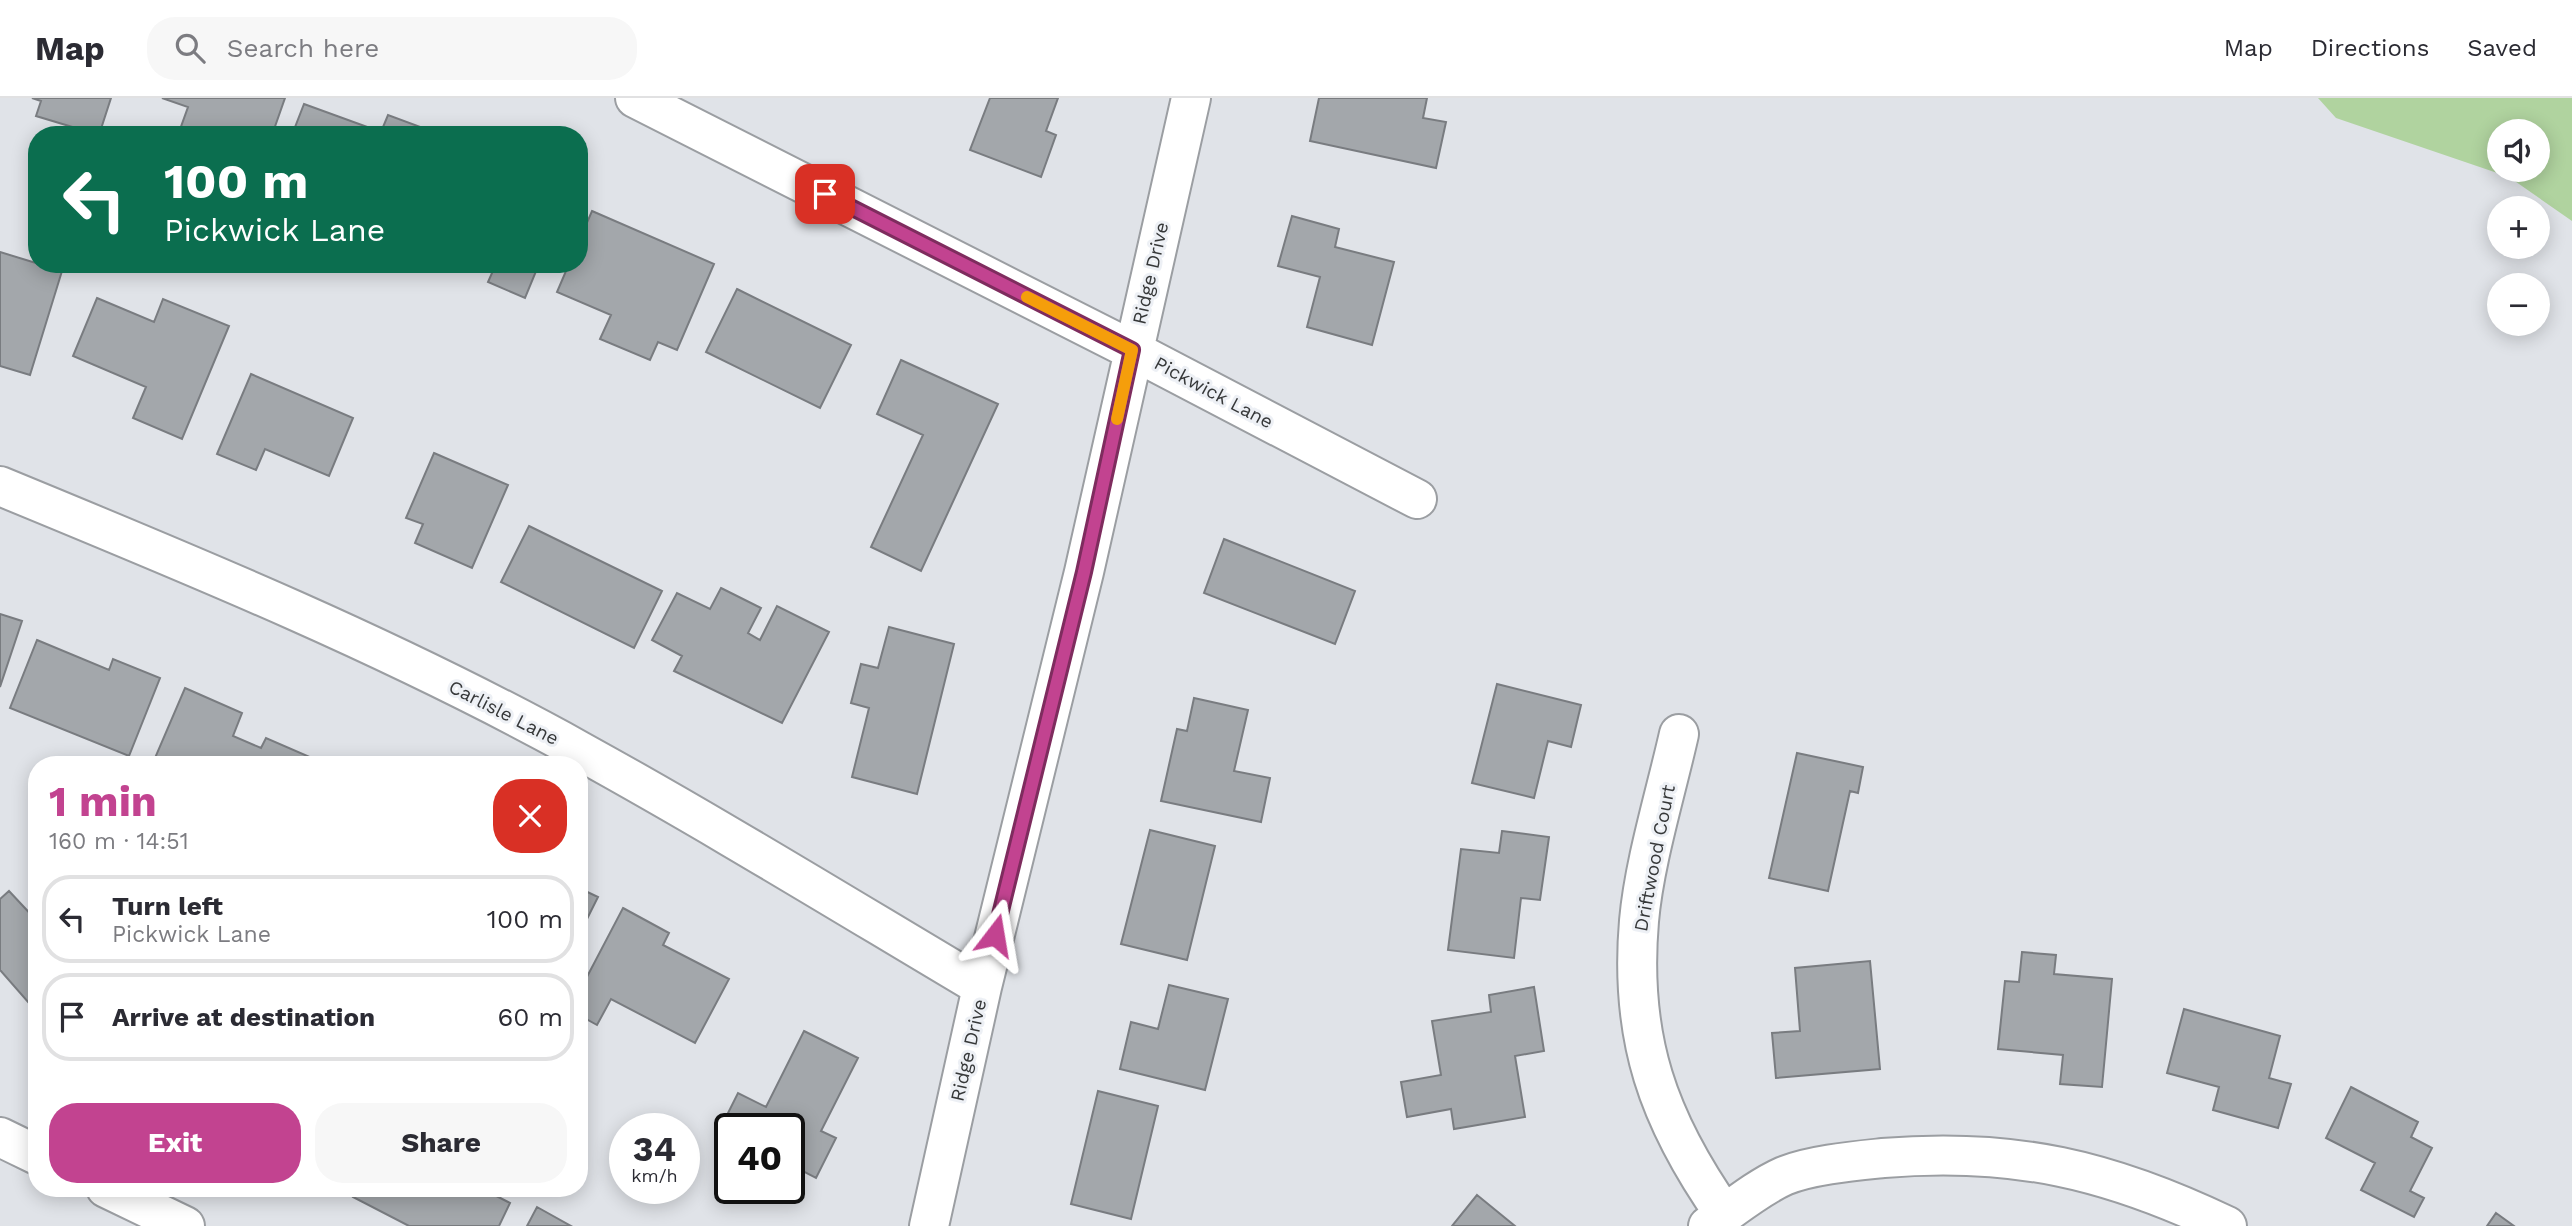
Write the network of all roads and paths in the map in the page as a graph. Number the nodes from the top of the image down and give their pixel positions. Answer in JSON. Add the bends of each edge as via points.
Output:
{"nodes":[{"id":1,"x":635,"y":98,"type":"edge"},
{"id":2,"x":1191,"y":98,"type":"edge"},
{"id":3,"x":1132,"y":350,"type":"junction"},
{"id":4,"x":0,"y":486,"type":"edge"},
{"id":5,"x":1417,"y":499,"type":"dead end"},
{"id":6,"x":1679,"y":734,"type":"dead end"},
{"id":7,"x":982,"y":987,"type":"junction"},
{"id":8,"x":0,"y":1137,"type":"edge"},
{"id":9,"x":28,"y":1151,"type":"edge"},
{"id":10,"x":125,"y":1197,"type":"edge"},
{"id":11,"x":1716,"y":1220,"type":"edge"},
{"id":12,"x":185,"y":1226,"type":"edge"},
{"id":13,"x":929,"y":1226,"type":"edge"},
{"id":14,"x":2227,"y":1226,"type":"edge"}],
"edges":[{"from":1,"to":3,"type":"street","name":"Pickwick Lane"},
{"from":2,"to":3,"type":"street","name":"Ridge Drive"},
{"from":3,"to":5,"type":"street","name":"Pickwick Lane"},
{"from":3,"to":7,"type":"street","name":"Ridge Drive","via":[[1084,572]]},
{"from":4,"to":7,"type":"street","name":"Carlisle Lane","via":[[260,593],[498,709],[580,751]]},
{"from":6,"to":11,"type":"street","name":"Driftwood Court","via":[[1641,908],[1637,988],[1645,1050],[1664,1112]]},
{"from":7,"to":13,"type":"street","name":"Ridge Drive"},
{"from":8,"to":9,"type":"street"},
{"from":10,"to":12,"type":"street"},
{"from":11,"to":14,"type":"street","via":[[1784,1176],[1856,1160],[1930,1154],[2010,1157],[2095,1173],[2165,1196]]}]}
